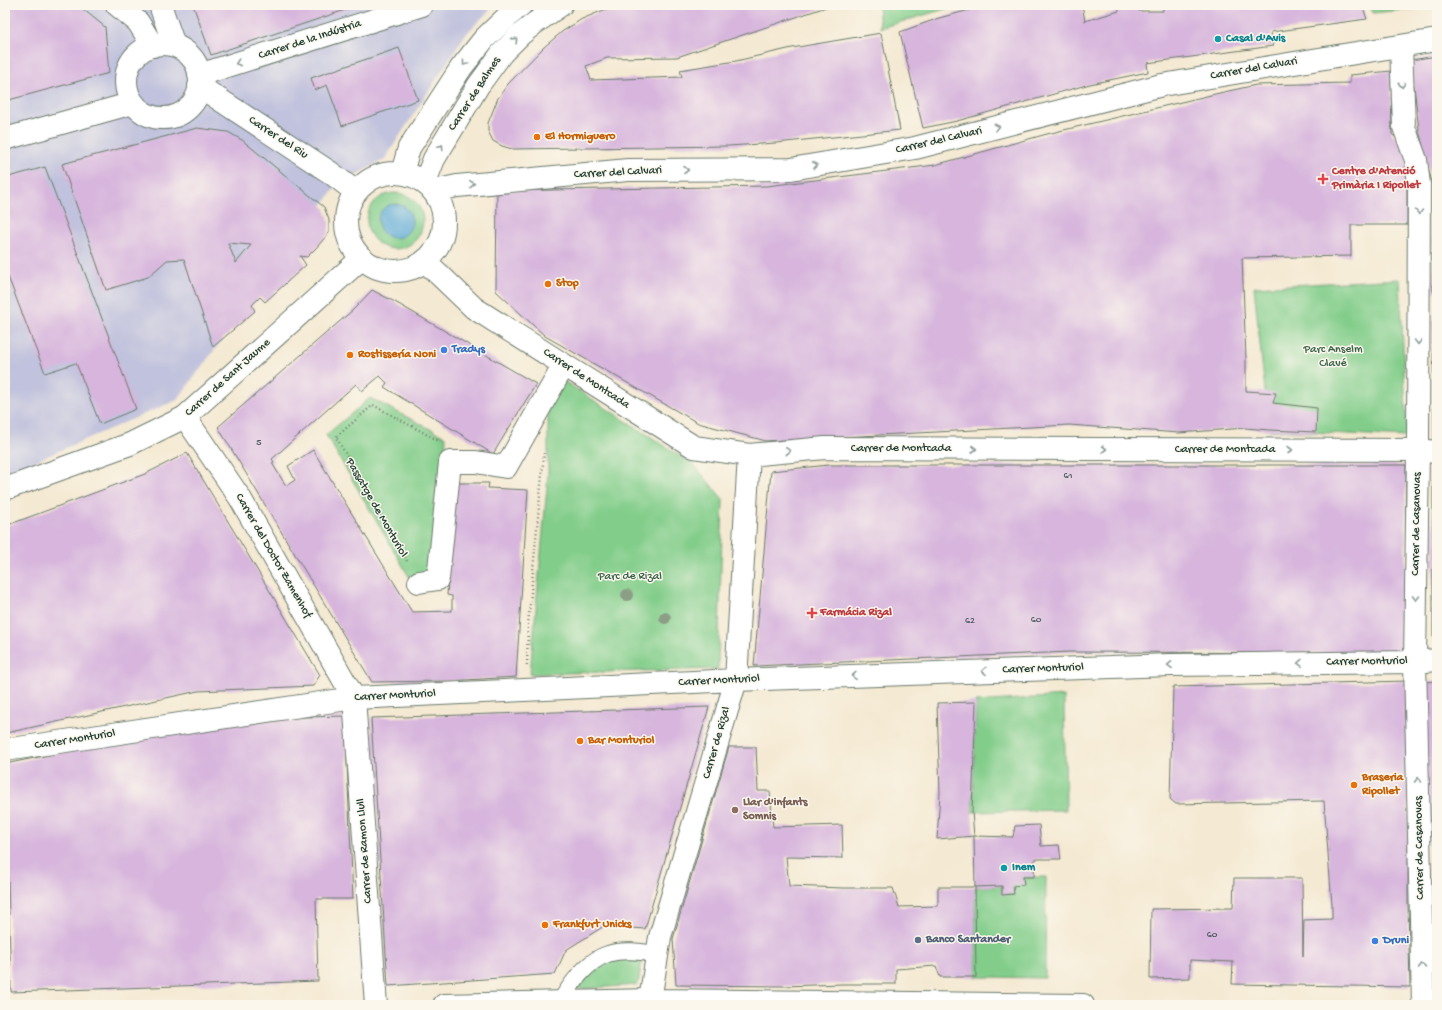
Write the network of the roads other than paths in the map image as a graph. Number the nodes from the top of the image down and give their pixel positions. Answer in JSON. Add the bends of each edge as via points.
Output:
{"nodes":[{"id":1,"x":117,"y":5,"type":"edge"},
{"id":2,"x":160,"y":5,"type":"edge"},
{"id":3,"x":422,"y":5,"type":"edge"},
{"id":4,"x":521,"y":5,"type":"edge"},
{"id":5,"x":561,"y":5,"type":"edge"},
{"id":6,"x":1437,"y":40,"type":"edge"},
{"id":7,"x":163,"y":46,"type":"junction"},
{"id":8,"x":1401,"y":46,"type":"junction"},
{"id":9,"x":199,"y":81,"type":"junction"},
{"id":10,"x":133,"y":103,"type":"junction"},
{"id":11,"x":5,"y":139,"type":"edge"},
{"id":12,"x":402,"y":173,"type":"junction"},
{"id":13,"x":430,"y":186,"type":"junction"},
{"id":14,"x":356,"y":192,"type":"junction"},
{"id":15,"x":362,"y":258,"type":"junction"},
{"id":16,"x":425,"y":261,"type":"junction"},
{"id":17,"x":1428,"y":307,"type":"edge"},
{"id":18,"x":564,"y":365,"type":"junction"},
{"id":19,"x":185,"y":418,"type":"junction"},
{"id":20,"x":1428,"y":451,"type":"edge"},
{"id":21,"x":750,"y":454,"type":"junction"},
{"id":22,"x":5,"y":489,"type":"edge"},
{"id":23,"x":419,"y":582,"type":"road end"},
{"id":24,"x":1437,"y":660,"type":"edge"},
{"id":25,"x":1415,"y":662,"type":"junction"},
{"id":26,"x":736,"y":680,"type":"junction"},
{"id":27,"x":354,"y":698,"type":"junction"},
{"id":28,"x":5,"y":750,"type":"edge"},
{"id":29,"x":657,"y":954,"type":"junction"},
{"id":30,"x":650,"y":1000,"type":"junction"},
{"id":31,"x":551,"y":1002,"type":"junction"},
{"id":32,"x":615,"y":1003,"type":"edge"},
{"id":33,"x":376,"y":1005,"type":"edge"},
{"id":34,"x":444,"y":1005,"type":"edge"},
{"id":35,"x":999,"y":1005,"type":"edge"},
{"id":36,"x":1083,"y":1005,"type":"edge"},
{"id":37,"x":1423,"y":1005,"type":"edge"}],
"edges":[{"from":1,"to":7,"type":"street"},
{"from":2,"to":7,"type":"street"},
{"from":3,"to":9,"type":"street","name":"Carrer de la Indústria","one_way":true},
{"from":4,"to":12,"type":"street","name":"Carrer de Balmes","one_way":true,"via":[[484,39],[461,68],[410,148]]},
{"from":13,"to":5,"type":"street","name":"Carrer de Balmes","one_way":true,"via":[[434,159],[478,86],[520,35]]},
{"from":6,"to":8,"type":"street","name":"Carrer del Calvari"},
{"from":7,"to":9,"type":"street","via":[[185,51],[194,60]]},
{"from":7,"to":10,"type":"street","via":[[139,53],[131,62],[126,73],[126,85]]},
{"from":13,"to":8,"type":"street","name":"Carrer del Calvari","one_way":true,"via":[[457,186],[628,170],[792,169],[916,148],[1162,85]]},
{"from":8,"to":17,"type":"street","name":"Carrer de Casanovas","one_way":true,"via":[[1404,127],[1416,160]]},
{"from":9,"to":10,"type":"street","via":[[197,96],[190,107],[168,118],[156,118],[145,114]]},
{"from":9,"to":14,"type":"street","name":"Carrer del Riu"},
{"from":10,"to":11,"type":"street"},
{"from":12,"to":13,"type":"street","via":[[414,176]]},
{"from":12,"to":14,"type":"street","via":[[383,174],[367,182]]},
{"from":13,"to":16,"type":"street","via":[[441,204],[443,235],[436,250]]},
{"from":14,"to":15,"type":"street","via":[[349,204],[347,234]]},
{"from":15,"to":16,"type":"street","via":[[373,266],[400,271],[414,268]]},
{"from":15,"to":19,"type":"street","name":"Carrer de Sant Jaume"},
{"from":16,"to":18,"type":"street","name":"Carrer de Montcada","via":[[474,308]]},
{"from":17,"to":20,"type":"street","name":"Carrer de Casanovas","one_way":true},
{"from":18,"to":21,"type":"street","name":"Carrer de Montcada","via":[[694,447]]},
{"from":18,"to":23,"type":"street","via":[[506,467],[476,462],[450,462],[438,579]]},
{"from":19,"to":22,"type":"street","name":"Carrer de Sant Jaume","via":[[130,444]]},
{"from":19,"to":27,"type":"street","name":"Carrer del Doctor Zamenhof","via":[[240,498]]},
{"from":21,"to":20,"type":"street","name":"Carrer de Montcada","one_way":true,"via":[[825,448]]},
{"from":20,"to":25,"type":"street","name":"Carrer de Casanovas","one_way":true},
{"from":21,"to":26,"type":"street","name":"Carrer de Rizal"},
{"from":24,"to":25,"type":"street","name":"Carrer Monturiol"},
{"from":25,"to":26,"type":"street","name":"Carrer Monturiol","one_way":true,"via":[[1170,665]]},
{"from":37,"to":25,"type":"street","name":"Carrer de Casanovas","one_way":true},
{"from":26,"to":27,"type":"street","name":"Carrer Monturiol"},
{"from":26,"to":29,"type":"street","name":"Carrer de Rizal"},
{"from":27,"to":28,"type":"street","name":"Carrer Monturiol"},
{"from":27,"to":33,"type":"street","name":"Carrer de Ramon Llull"},
{"from":29,"to":30,"type":"street","name":"Carrer de Rizal"},
{"from":29,"to":31,"type":"lane","via":[[632,951],[608,954],[591,964]]},
{"from":30,"to":32,"type":"street"},
{"from":30,"to":35,"type":"street"},
{"from":31,"to":32,"type":"street"},
{"from":31,"to":34,"type":"street"},
{"from":35,"to":36,"type":"street"}]}
